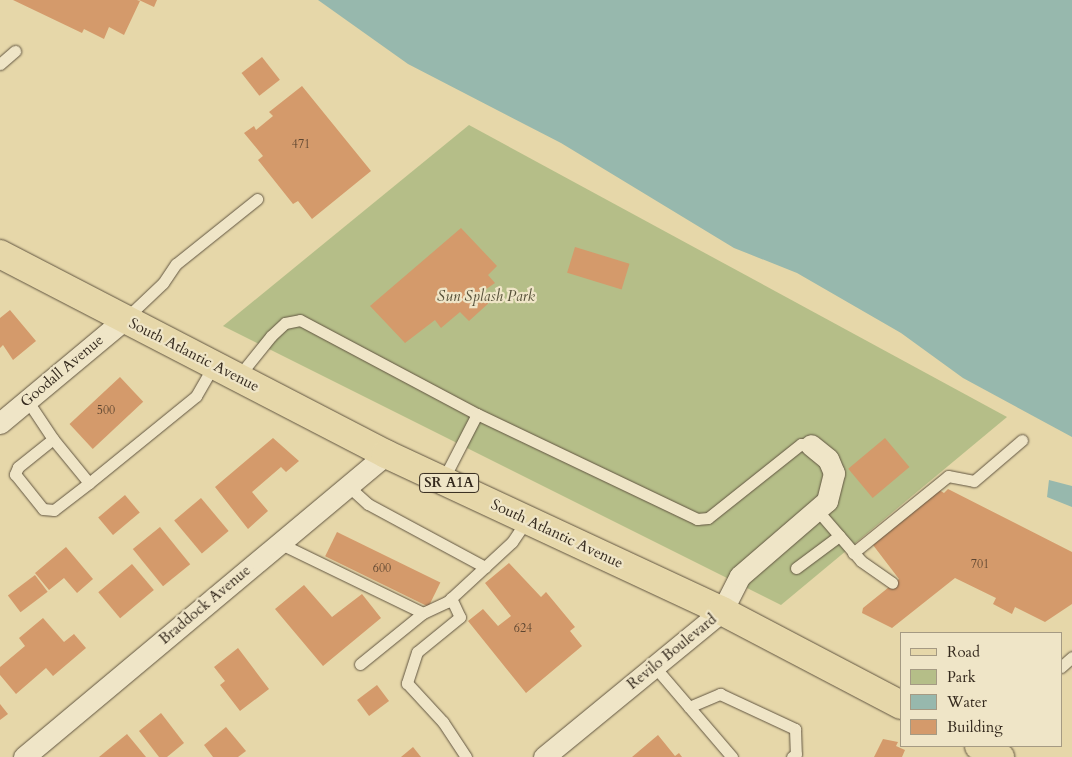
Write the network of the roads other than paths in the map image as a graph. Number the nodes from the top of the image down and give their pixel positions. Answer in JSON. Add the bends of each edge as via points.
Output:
{"nodes":[{"id":1,"x":15,"y":51,"type":"dead end"},
{"id":2,"x":0,"y":64,"type":"edge"},
{"id":3,"x":257,"y":199,"type":"dead end"},
{"id":4,"x":0,"y":254,"type":"edge"},
{"id":5,"x":125,"y":319,"type":"junction"},
{"id":6,"x":214,"y":365,"type":"junction"},
{"id":7,"x":238,"y":377,"type":"junction"},
{"id":8,"x":27,"y":400,"type":"junction"},
{"id":9,"x":477,"y":414,"type":"junction"},
{"id":10,"x":0,"y":423,"type":"edge"},
{"id":11,"x":52,"y":439,"type":"junction"},
{"id":12,"x":1022,"y":440,"type":"dead end"},
{"id":13,"x":811,"y":445,"type":"joint"},
{"id":14,"x":386,"y":454,"type":"junction"},
{"id":15,"x":443,"y":480,"type":"junction"},
{"id":16,"x":89,"y":483,"type":"junction"},
{"id":17,"x":348,"y":486,"type":"junction"},
{"id":18,"x":818,"y":510,"type":"junction"},
{"id":19,"x":527,"y":520,"type":"junction"},
{"id":20,"x":839,"y":536,"type":"junction"},
{"id":21,"x":279,"y":543,"type":"junction"},
{"id":22,"x":854,"y":554,"type":"junction"},
{"id":23,"x":485,"y":567,"type":"junction"},
{"id":24,"x":796,"y":568,"type":"dead end"},
{"id":25,"x":892,"y":583,"type":"dead end"},
{"id":26,"x":451,"y":598,"type":"junction"},
{"id":27,"x":722,"y":610,"type":"junction"},
{"id":28,"x":423,"y":612,"type":"junction"},
{"id":29,"x":1072,"y":657,"type":"edge"},
{"id":30,"x":360,"y":664,"type":"dead end"},
{"id":31,"x":654,"y":666,"type":"junction"},
{"id":32,"x":1062,"y":666,"type":"edge"},
{"id":33,"x":900,"y":704,"type":"edge"},
{"id":34,"x":689,"y":707,"type":"junction"},
{"id":35,"x":24,"y":757,"type":"edge"},
{"id":36,"x":466,"y":757,"type":"edge"},
{"id":37,"x":544,"y":757,"type":"edge"},
{"id":38,"x":732,"y":757,"type":"edge"},
{"id":39,"x":792,"y":757,"type":"edge"}],
"edges":[{"from":1,"to":2,"type":"lane"},
{"from":3,"to":5,"type":"lane","via":[[176,264],[163,283]]},
{"from":4,"to":5,"type":"main road","name":"South Atlantic Avenue","number":"SR A1A"},
{"from":5,"to":6,"type":"main road","name":"South Atlantic Avenue","number":"SR A1A"},
{"from":5,"to":8,"type":"street","name":"Goodall Avenue"},
{"from":6,"to":7,"type":"main road","name":"South Atlantic Avenue","number":"SR A1A"},
{"from":6,"to":16,"type":"lane","via":[[196,396]]},
{"from":7,"to":9,"type":"lane","via":[[285,323],[300,320]]},
{"from":7,"to":14,"type":"main road","name":"South Atlantic Avenue","number":"SR A1A"},
{"from":8,"to":10,"type":"street","name":"Goodall Avenue"},
{"from":8,"to":11,"type":"lane"},
{"from":9,"to":13,"type":"lane","via":[[697,519],[718,512],[801,444]]},
{"from":9,"to":15,"type":"lane"},
{"from":11,"to":16,"type":"lane"},
{"from":11,"to":16,"type":"lane","via":[[18,466],[15,474],[43,509],[54,510]]},
{"from":12,"to":22,"type":"lane","via":[[974,481],[948,476]]},
{"from":13,"to":18,"type":"street","name":"Revilo Boulevard","via":[[828,459],[834,473],[827,501]]},
{"from":14,"to":15,"type":"main road","name":"South Atlantic Avenue","number":"SR A1A"},
{"from":14,"to":17,"type":"street","name":"Braddock Avenue"},
{"from":15,"to":19,"type":"main road","name":"South Atlantic Avenue","number":"SR A1A"},
{"from":17,"to":21,"type":"street","name":"Braddock Avenue"},
{"from":17,"to":23,"type":"lane","via":[[368,504]]},
{"from":18,"to":20,"type":"lane"},
{"from":18,"to":27,"type":"street","name":"Revilo Boulevard","via":[[740,576]]},
{"from":19,"to":23,"type":"lane","via":[[512,542]]},
{"from":19,"to":27,"type":"main road","name":"South Atlantic Avenue","number":"SR A1A"},
{"from":20,"to":22,"type":"lane"},
{"from":20,"to":24,"type":"lane"},
{"from":21,"to":28,"type":"lane"},
{"from":21,"to":35,"type":"street","name":"Braddock Avenue"},
{"from":22,"to":25,"type":"lane"},
{"from":23,"to":26,"type":"lane"},
{"from":26,"to":28,"type":"lane"},
{"from":26,"to":36,"type":"lane","via":[[460,617],[417,652],[407,683],[443,722]]},
{"from":27,"to":31,"type":"street","name":"Revilo Boulevard"},
{"from":27,"to":33,"type":"main road","name":"South Atlantic Avenue","number":"SR A1A"},
{"from":28,"to":30,"type":"lane"},
{"from":29,"to":32,"type":"lane"},
{"from":31,"to":34,"type":"lane"},
{"from":31,"to":37,"type":"street","name":"Revilo Boulevard"},
{"from":34,"to":38,"type":"lane"},
{"from":34,"to":39,"type":"lane","via":[[720,694],[795,729],[796,754]]}]}
